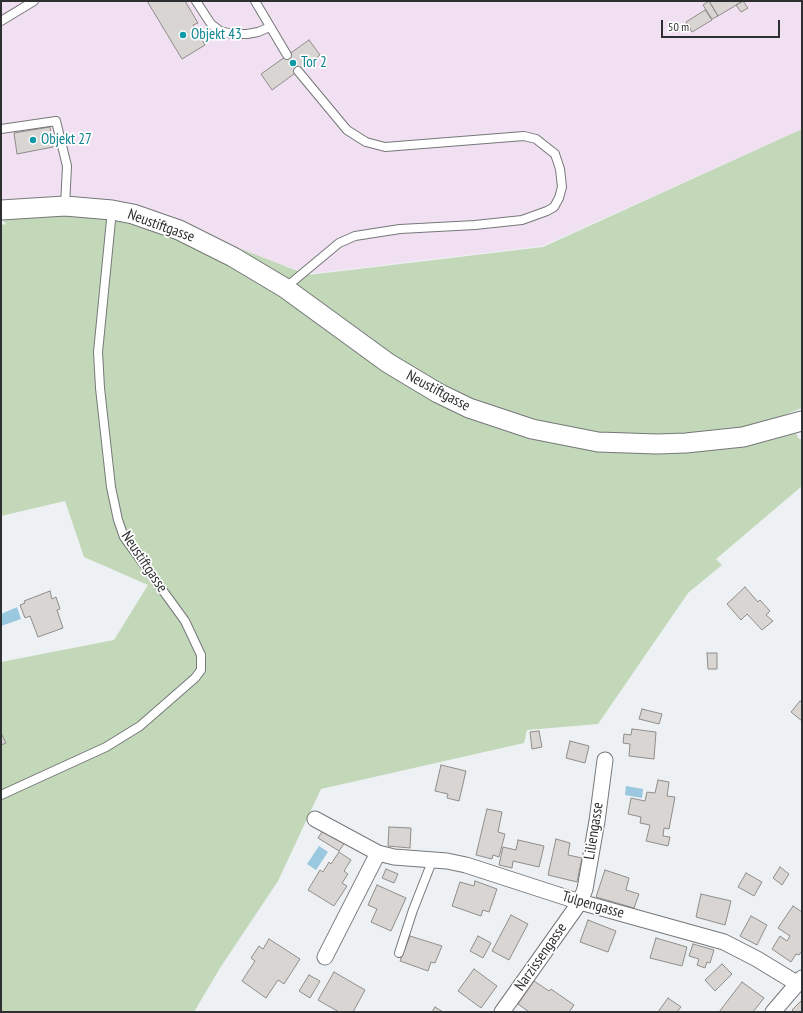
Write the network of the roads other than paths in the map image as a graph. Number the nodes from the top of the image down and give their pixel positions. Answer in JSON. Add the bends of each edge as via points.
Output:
{"nodes":[{"id":1,"x":34,"y":1,"type":"edge"},
{"id":2,"x":196,"y":1,"type":"edge"},
{"id":3,"x":255,"y":1,"type":"edge"},
{"id":4,"x":1,"y":21,"type":"edge"},
{"id":5,"x":270,"y":26,"type":"junction"},
{"id":6,"x":287,"y":55,"type":"dead end"},
{"id":7,"x":298,"y":71,"type":"dead end"},
{"id":8,"x":1,"y":129,"type":"edge"},
{"id":9,"x":65,"y":206,"type":"junction"},
{"id":10,"x":1,"y":210,"type":"edge"},
{"id":11,"x":112,"y":210,"type":"junction"},
{"id":12,"x":285,"y":288,"type":"junction"},
{"id":13,"x":802,"y":421,"type":"edge"},
{"id":14,"x":605,"y":760,"type":"dead end"},
{"id":15,"x":1,"y":794,"type":"edge"},
{"id":16,"x":315,"y":819,"type":"dead end"},
{"id":17,"x":378,"y":853,"type":"junction"},
{"id":18,"x":433,"y":859,"type":"junction"},
{"id":19,"x":580,"y":902,"type":"junction"},
{"id":20,"x":399,"y":953,"type":"dead end"},
{"id":21,"x":325,"y":957,"type":"dead end"},
{"id":22,"x":800,"y":981,"type":"edge"},
{"id":23,"x":502,"y":1012,"type":"edge"},
{"id":24,"x":773,"y":1012,"type":"edge"}],
"edges":[{"from":1,"to":4,"type":"lane"},
{"from":2,"to":5,"type":"lane","via":[[211,24],[220,31],[247,34]]},
{"from":3,"to":5,"type":"lane"},
{"from":5,"to":6,"type":"lane"},
{"from":7,"to":12,"type":"lane","via":[[347,130],[366,142],[385,147],[524,136],[536,139],[555,154],[562,187],[554,207],[522,220],[400,229],[355,236],[339,243]]},
{"from":8,"to":9,"type":"lane","via":[[56,121],[67,166]]},
{"from":9,"to":10,"type":"street","name":"Neustiftgasse"},
{"from":9,"to":11,"type":"street","name":"Neustiftgasse"},
{"from":11,"to":12,"type":"street","name":"Neustiftgasse","via":[[133,214],[179,230],[233,257]]},
{"from":11,"to":15,"type":"lane","name":"Neustiftgasse","via":[[98,352],[111,487],[124,537],[185,621],[201,654],[201,670],[140,726],[106,747]]},
{"from":12,"to":13,"type":"street","name":"Neustiftgasse","via":[[388,363],[438,393],[469,408],[532,429],[598,442],[657,444],[743,437]]},
{"from":14,"to":19,"type":"street","name":"Liliengasse","via":[[597,821]]},
{"from":16,"to":17,"type":"street","name":"Tulpengasse"},
{"from":17,"to":18,"type":"street","name":"Tulpengasse","via":[[394,857]]},
{"from":17,"to":21,"type":"street"},
{"from":18,"to":19,"type":"street","name":"Tulpengasse","via":[[466,865]]},
{"from":18,"to":20,"type":"lane"},
{"from":19,"to":22,"type":"street","name":"Tulpengasse","via":[[724,942]]},
{"from":19,"to":23,"type":"street","name":"Narzissengasse"},
{"from":22,"to":24,"type":"street"}]}
